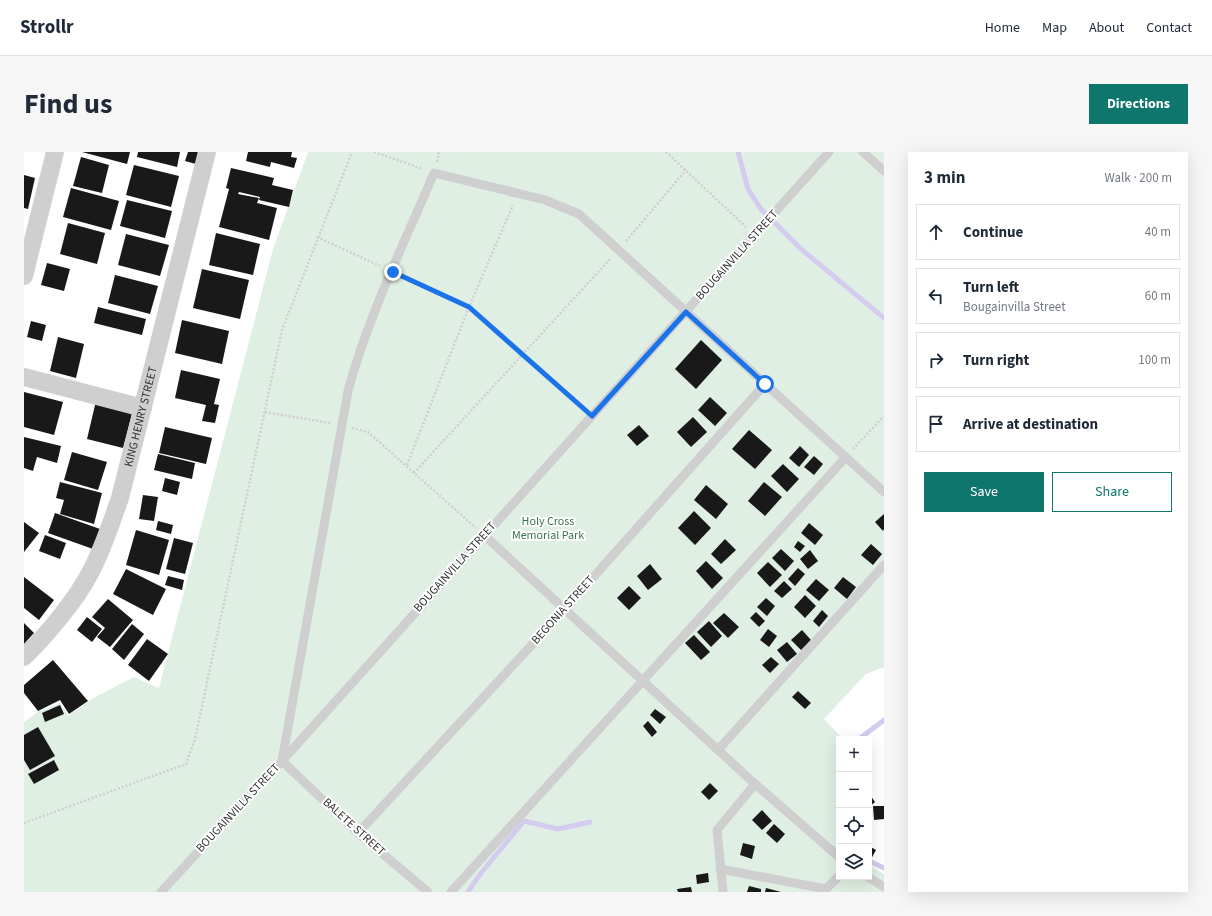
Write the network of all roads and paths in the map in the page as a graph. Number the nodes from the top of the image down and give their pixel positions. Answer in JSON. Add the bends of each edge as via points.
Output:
{"nodes":[{"id":1,"x":55,"y":152,"type":"edge"},
{"id":2,"x":207,"y":152,"type":"edge"},
{"id":3,"x":352,"y":152,"type":"edge"},
{"id":4,"x":374,"y":152,"type":"edge"},
{"id":5,"x":666,"y":152,"type":"edge"},
{"id":6,"x":829,"y":152,"type":"edge"},
{"id":7,"x":863,"y":152,"type":"edge"},
{"id":8,"x":686,"y":170,"type":"junction"},
{"id":9,"x":884,"y":171,"type":"edge"},
{"id":10,"x":434,"y":173,"type":"junction"},
{"id":11,"x":518,"y":194,"type":"junction"},
{"id":12,"x":755,"y":235,"type":"junction"},
{"id":13,"x":318,"y":237,"type":"junction"},
{"id":14,"x":618,"y":250,"type":"junction"},
{"id":15,"x":393,"y":272,"type":"junction"},
{"id":16,"x":24,"y":276,"type":"edge"},
{"id":17,"x":469,"y":307,"type":"junction"},
{"id":18,"x":686,"y":312,"type":"junction"},
{"id":19,"x":523,"y":354,"type":"junction"},
{"id":20,"x":24,"y":377,"type":"edge"},
{"id":21,"x":765,"y":384,"type":"junction"},
{"id":22,"x":143,"y":408,"type":"junction"},
{"id":23,"x":265,"y":412,"type":"junction"},
{"id":24,"x":592,"y":416,"type":"junction"},
{"id":25,"x":884,"y":416,"type":"edge"},
{"id":26,"x":341,"y":425,"type":"junction"},
{"id":27,"x":846,"y":457,"type":"junction"},
{"id":28,"x":407,"y":465,"type":"junction"},
{"id":29,"x":414,"y":473,"type":"junction"},
{"id":30,"x":884,"y":492,"type":"edge"},
{"id":31,"x":484,"y":535,"type":"junction"},
{"id":32,"x":884,"y":565,"type":"edge"},
{"id":33,"x":565,"y":610,"type":"junction"},
{"id":34,"x":24,"y":658,"type":"edge"},
{"id":35,"x":643,"y":681,"type":"junction"},
{"id":36,"x":718,"y":750,"type":"junction"},
{"id":37,"x":282,"y":761,"type":"junction"},
{"id":38,"x":755,"y":784,"type":"junction"},
{"id":39,"x":24,"y":823,"type":"edge"},
{"id":40,"x":358,"y":833,"type":"junction"},
{"id":41,"x":836,"y":854,"type":"edge"},
{"id":42,"x":720,"y":869,"type":"junction"},
{"id":43,"x":836,"y":879,"type":"edge"},
{"id":44,"x":872,"y":880,"type":"edge"},
{"id":45,"x":884,"y":887,"type":"edge"},
{"id":46,"x":160,"y":892,"type":"edge"},
{"id":47,"x":428,"y":892,"type":"edge"},
{"id":48,"x":452,"y":892,"type":"edge"},
{"id":49,"x":723,"y":892,"type":"edge"}],
"edges":[{"from":1,"to":16,"type":"street"},
{"from":2,"to":22,"type":"street","name":"KING HENRY STREET"},
{"from":3,"to":13,"type":"path"},
{"from":4,"to":10,"type":"path"},
{"from":5,"to":8,"type":"path"},
{"from":6,"to":12,"type":"lane","name":"BOUGAINVILLA STREET"},
{"from":7,"to":9,"type":"lane"},
{"from":8,"to":12,"type":"path"},
{"from":8,"to":14,"type":"path"},
{"from":10,"to":11,"type":"lane"},
{"from":10,"to":15,"type":"lane"},
{"from":11,"to":14,"type":"lane","via":[[545,200],[579,214]]},
{"from":11,"to":17,"type":"path"},
{"from":12,"to":18,"type":"lane","name":"BOUGAINVILLA STREET"},
{"from":13,"to":15,"type":"path"},
{"from":13,"to":23,"type":"path","via":[[282,330]]},
{"from":14,"to":18,"type":"lane"},
{"from":14,"to":19,"type":"path"},
{"from":15,"to":17,"type":"path"},
{"from":15,"to":26,"type":"lane","via":[[356,360]]},
{"from":17,"to":19,"type":"path"},
{"from":17,"to":28,"type":"path"},
{"from":18,"to":21,"type":"lane"},
{"from":18,"to":24,"type":"lane","name":"BOUGAINVILLA STREET"},
{"from":19,"to":24,"type":"path"},
{"from":19,"to":29,"type":"path"},
{"from":20,"to":22,"type":"street"},
{"from":21,"to":27,"type":"lane"},
{"from":21,"to":33,"type":"lane","name":"BEGONIA STREET"},
{"from":22,"to":34,"type":"street","name":"KING HENRY STREET","via":[[120,498],[108,534],[90,574],[64,611]]},
{"from":23,"to":26,"type":"path"},
{"from":23,"to":39,"type":"path","via":[[195,739],[186,764]]},
{"from":24,"to":31,"type":"lane","name":"BOUGAINVILLA STREET"},
{"from":25,"to":27,"type":"path"},
{"from":26,"to":28,"type":"path","via":[[368,432]]},
{"from":26,"to":37,"type":"lane"},
{"from":27,"to":30,"type":"lane"},
{"from":27,"to":35,"type":"lane"},
{"from":28,"to":29,"type":"path"},
{"from":29,"to":31,"type":"path"},
{"from":31,"to":33,"type":"lane"},
{"from":31,"to":37,"type":"lane","name":"BOUGAINVILLA STREET"},
{"from":32,"to":36,"type":"lane"},
{"from":33,"to":35,"type":"lane"},
{"from":33,"to":40,"type":"lane","name":"BEGONIA STREET"},
{"from":35,"to":36,"type":"lane"},
{"from":35,"to":48,"type":"lane"},
{"from":36,"to":38,"type":"lane"},
{"from":37,"to":40,"type":"lane","name":"BALETE STREET"},
{"from":37,"to":46,"type":"lane","name":"BOUGAINVILLA STREET"},
{"from":38,"to":41,"type":"lane"},
{"from":38,"to":42,"type":"lane","via":[[717,830]]},
{"from":40,"to":47,"type":"lane","name":"BALETE STREET"},
{"from":42,"to":43,"type":"lane","via":[[826,889]]},
{"from":42,"to":49,"type":"lane"},
{"from":44,"to":45,"type":"lane"}]}
